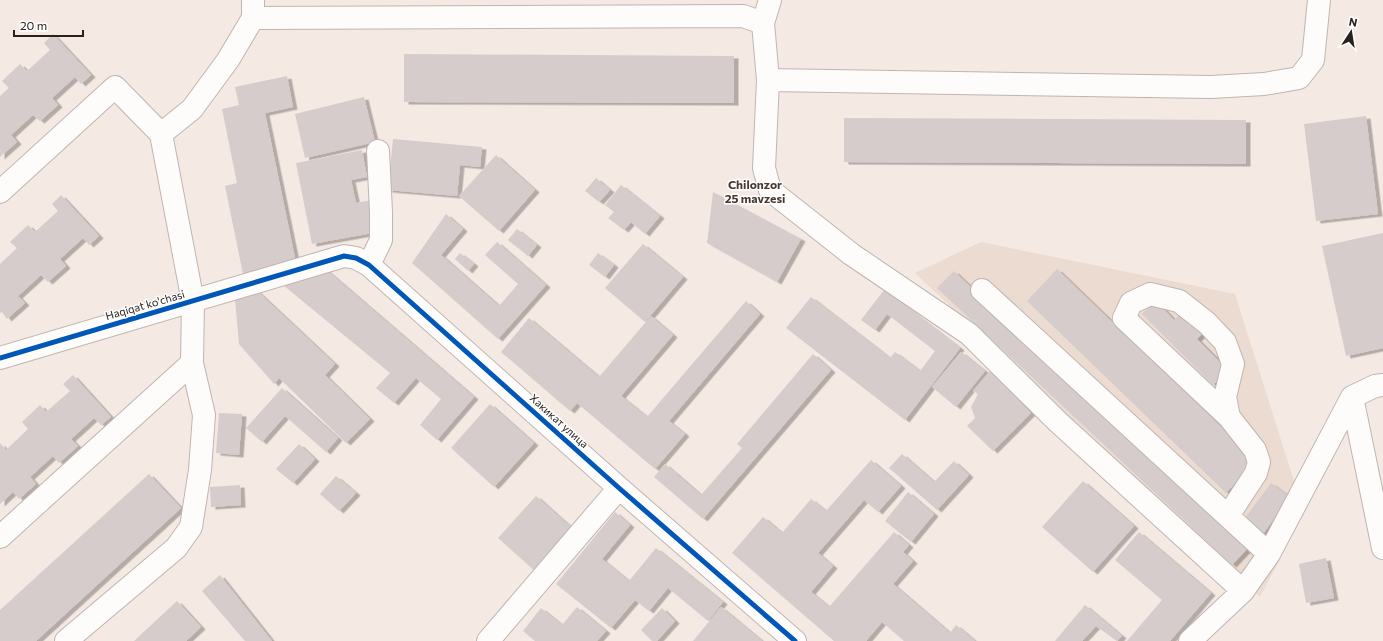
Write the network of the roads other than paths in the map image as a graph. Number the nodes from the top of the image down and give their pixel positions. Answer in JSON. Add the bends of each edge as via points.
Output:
{"nodes":[{"id":1,"x":770,"y":0,"type":"edge"},
{"id":2,"x":1319,"y":0,"type":"edge"},
{"id":3,"x":253,"y":9,"type":"edge"},
{"id":4,"x":763,"y":23,"type":"junction"},
{"id":5,"x":768,"y":80,"type":"junction"},
{"id":6,"x":162,"y":134,"type":"junction"},
{"id":7,"x":378,"y":151,"type":"dead end"},
{"id":8,"x":0,"y":192,"type":"edge"},
{"id":9,"x":369,"y":265,"type":"junction"},
{"id":10,"x":296,"y":271,"type":"joint"},
{"id":11,"x":982,"y":290,"type":"dead end"},
{"id":12,"x":193,"y":302,"type":"junction"},
{"id":13,"x":0,"y":358,"type":"edge"},
{"id":14,"x":192,"y":363,"type":"junction"},
{"id":15,"x":1383,"y":385,"type":"edge"},
{"id":16,"x":1352,"y":397,"type":"junction"},
{"id":17,"x":1229,"y":417,"type":"junction"},
{"id":18,"x":619,"y":488,"type":"junction"},
{"id":19,"x":1228,"y":516,"type":"junction"},
{"id":20,"x":0,"y":537,"type":"edge"},
{"id":21,"x":1383,"y":548,"type":"edge"},
{"id":22,"x":1269,"y":554,"type":"junction"},
{"id":23,"x":1243,"y":591,"type":"junction"},
{"id":24,"x":66,"y":641,"type":"edge"},
{"id":25,"x":488,"y":641,"type":"edge"},
{"id":26,"x":795,"y":641,"type":"edge"},
{"id":27,"x":1190,"y":641,"type":"edge"}],
"edges":[{"from":1,"to":4,"type":"street"},
{"from":2,"to":5,"type":"street","via":[[1314,60],[1299,78],[1264,84],[1211,87]]},
{"from":3,"to":4,"type":"street","via":[[743,16]]},
{"from":3,"to":6,"type":"street","via":[[228,60],[192,109]]},
{"from":4,"to":5,"type":"street"},
{"from":5,"to":23,"type":"street","via":[[764,168],[770,190],[851,254],[969,334],[1058,422]]},
{"from":6,"to":8,"type":"street","via":[[115,87]]},
{"from":6,"to":12,"type":"street"},
{"from":7,"to":9,"type":"street","via":[[381,240]]},
{"from":9,"to":10,"type":"street","name":"Хакикат улица","via":[[356,258],[344,256]]},
{"from":9,"to":18,"type":"street","name":"Хакикат улица"},
{"from":10,"to":12,"type":"street","name":"Haqiqat ko'chasi"},
{"from":11,"to":19,"type":"street"},
{"from":12,"to":13,"type":"street","name":"Haqiqat ko'chasi"},
{"from":12,"to":14,"type":"street"},
{"from":14,"to":20,"type":"street"},
{"from":14,"to":24,"type":"street","via":[[204,415],[200,470],[191,527],[176,548]]},
{"from":15,"to":16,"type":"street"},
{"from":16,"to":21,"type":"street"},
{"from":16,"to":22,"type":"street"},
{"from":17,"to":17,"type":"street","via":[[1226,397],[1233,364],[1225,342],[1207,323],[1179,302],[1150,294],[1131,303],[1124,318]]},
{"from":17,"to":19,"type":"street","via":[[1255,450],[1259,462],[1256,473]]},
{"from":18,"to":25,"type":"street"},
{"from":18,"to":26,"type":"street","name":"Хакикат улица"},
{"from":19,"to":22,"type":"street"},
{"from":22,"to":23,"type":"street"},
{"from":23,"to":27,"type":"street"}]}
